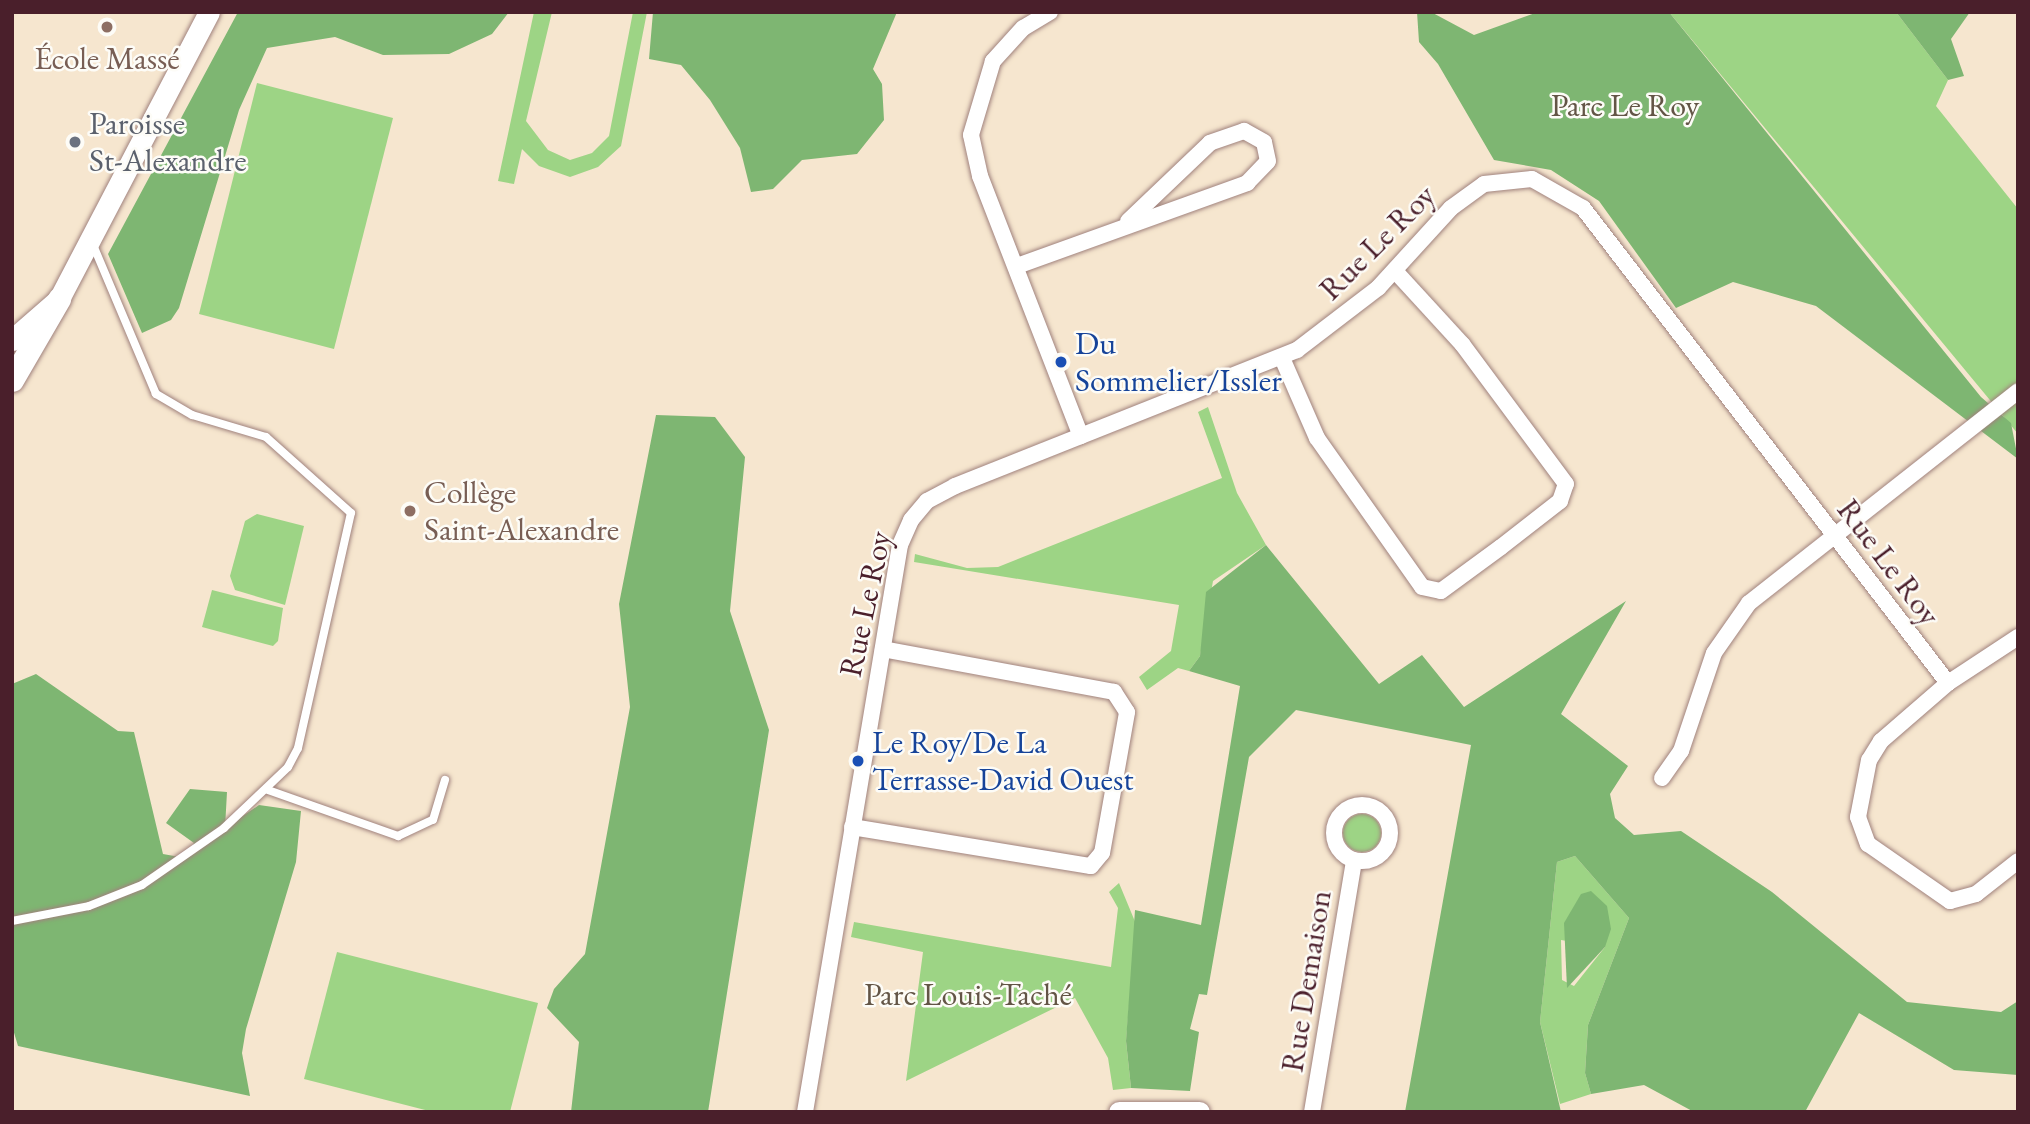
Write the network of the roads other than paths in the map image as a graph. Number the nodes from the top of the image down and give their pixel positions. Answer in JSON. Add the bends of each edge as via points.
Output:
{"nodes":[{"id":1,"x":209,"y":12,"type":"edge"},
{"id":2,"x":1050,"y":12,"type":"edge"},
{"id":3,"x":1128,"y":221,"type":"junction"},
{"id":4,"x":92,"y":242,"type":"junction"},
{"id":5,"x":1017,"y":265,"type":"junction"},
{"id":6,"x":1395,"y":271,"type":"junction"},
{"id":7,"x":60,"y":299,"type":"junction"},
{"id":8,"x":12,"y":340,"type":"edge"},
{"id":9,"x":1282,"y":358,"type":"junction"},
{"id":10,"x":12,"y":380,"type":"edge"},
{"id":11,"x":2018,"y":390,"type":"edge"},
{"id":12,"x":1081,"y":436,"type":"junction"},
{"id":13,"x":1833,"y":534,"type":"junction"},
{"id":14,"x":2018,"y":637,"type":"edge"},
{"id":15,"x":883,"y":649,"type":"junction"},
{"id":16,"x":1948,"y":683,"type":"junction"},
{"id":17,"x":1662,"y":778,"type":"dead end"},
{"id":18,"x":446,"y":780,"type":"dead end"},
{"id":19,"x":268,"y":790,"type":"junction"},
{"id":20,"x":852,"y":827,"type":"junction"},
{"id":21,"x":1354,"y":860,"type":"dead end"},
{"id":22,"x":2018,"y":861,"type":"edge"},
{"id":23,"x":12,"y":921,"type":"edge"},
{"id":24,"x":805,"y":1112,"type":"edge"},
{"id":25,"x":1119,"y":1112,"type":"edge"},
{"id":26,"x":1199,"y":1112,"type":"edge"},
{"id":27,"x":1312,"y":1112,"type":"edge"}],
"edges":[{"from":1,"to":4,"type":"street"},
{"from":2,"to":5,"type":"street","via":[[1003,48],[973,117],[980,176]]},
{"from":3,"to":3,"type":"street","via":[[1247,183],[1268,161],[1264,142],[1244,131],[1210,143]]},
{"from":3,"to":5,"type":"street"},
{"from":4,"to":7,"type":"street"},
{"from":4,"to":19,"type":"lane","via":[[156,394],[192,415],[266,437],[351,513],[298,748]]},
{"from":5,"to":12,"type":"street"},
{"from":6,"to":9,"type":"street","name":"Rue Le Roy"},
{"from":6,"to":9,"type":"street","via":[[1462,344],[1566,484],[1560,501],[1501,547],[1441,592],[1422,587],[1317,438]]},
{"from":6,"to":13,"type":"street","name":"Rue Le Roy","via":[[1451,208],[1484,184],[1532,179],[1562,190],[1594,221]]},
{"from":7,"to":8,"type":"street"},
{"from":7,"to":10,"type":"main road"},
{"from":9,"to":12,"type":"street","name":"Rue Le Roy"},
{"from":11,"to":13,"type":"street"},
{"from":12,"to":15,"type":"street","name":"Rue Le Roy","via":[[955,486],[919,509],[900,545]]},
{"from":13,"to":16,"type":"street","name":"Rue Le Roy"},
{"from":13,"to":17,"type":"street","via":[[1749,603],[1724,636],[1681,751]]},
{"from":14,"to":16,"type":"street"},
{"from":15,"to":20,"type":"street","name":"Rue Le Roy"},
{"from":15,"to":20,"type":"street","via":[[1114,692],[1127,712],[1102,853],[1091,866]]},
{"from":16,"to":22,"type":"street","via":[[1872,750],[1858,817],[1862,835],[1950,901],[1976,894]]},
{"from":18,"to":19,"type":"lane","via":[[433,820],[398,836]]},
{"from":19,"to":23,"type":"lane","via":[[142,885],[89,906]]},
{"from":20,"to":24,"type":"street","name":"Rue Le Roy"},
{"from":21,"to":27,"type":"street","name":"Rue Demaison"},
{"from":25,"to":26,"type":"street"}]}
